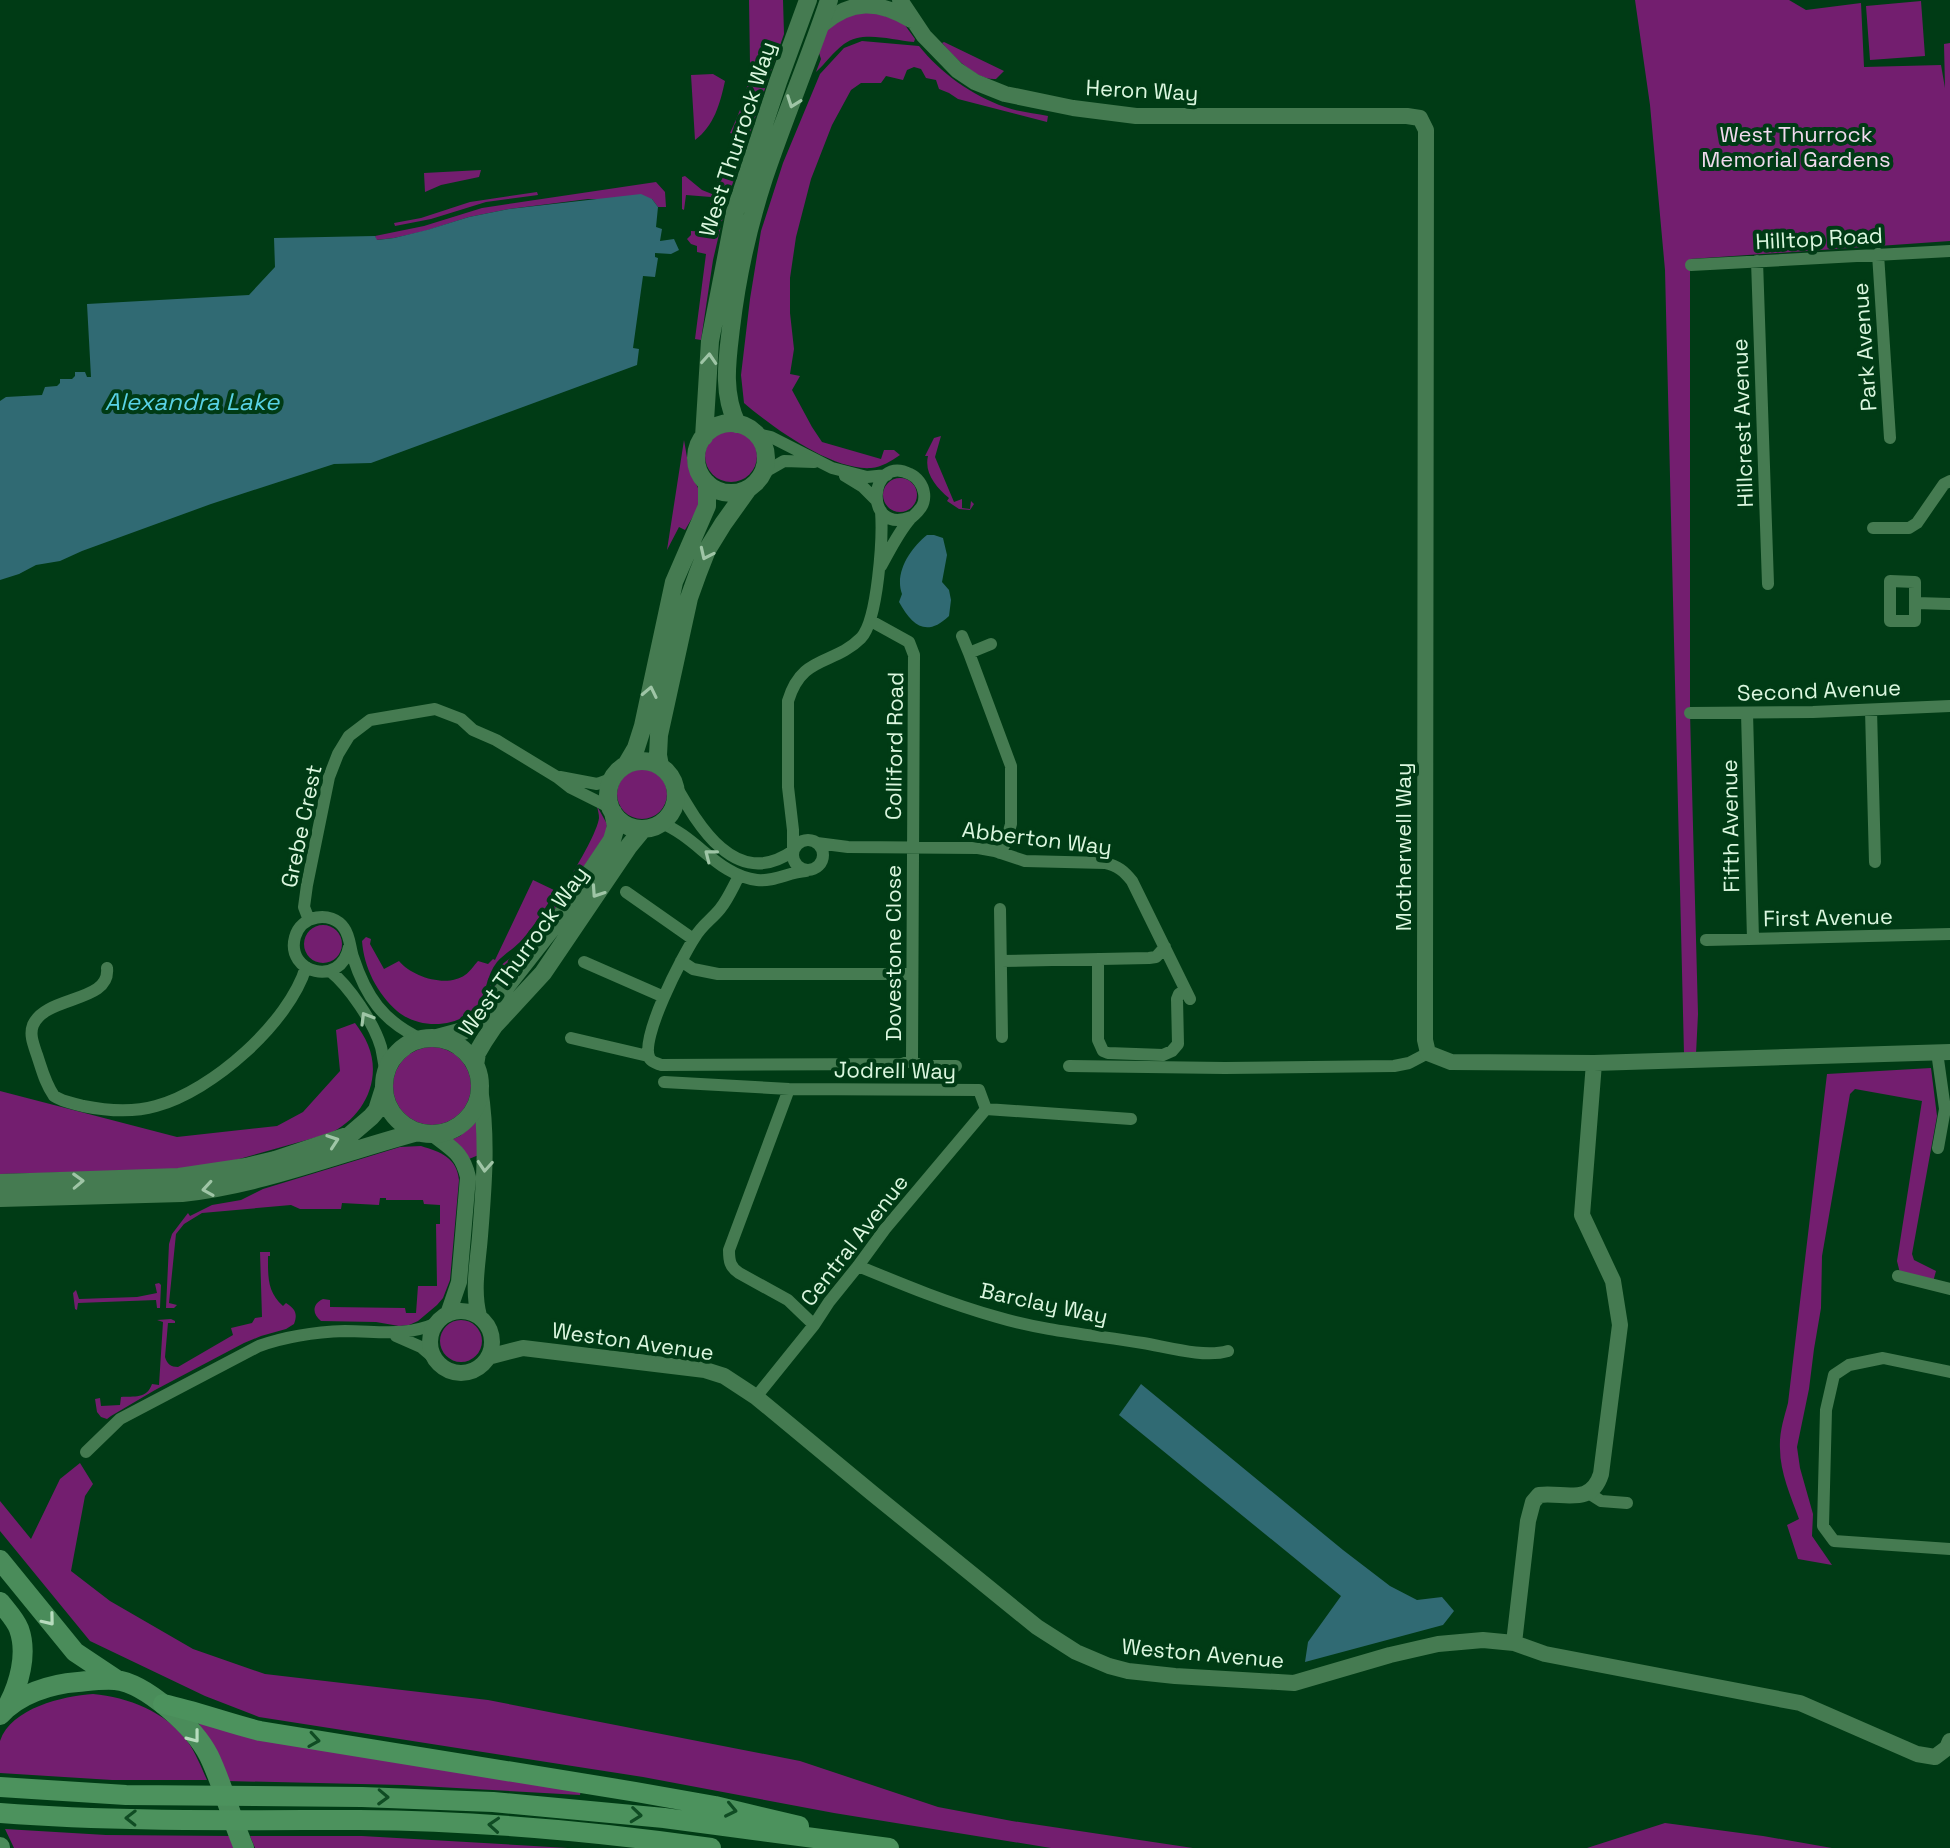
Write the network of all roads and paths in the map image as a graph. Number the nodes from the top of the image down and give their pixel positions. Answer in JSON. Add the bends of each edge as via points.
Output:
{"nodes":[{"id":1,"x":808,"y":0,"type":"edge"},
{"id":2,"x":829,"y":0,"type":"edge"},
{"id":3,"x":901,"y":1,"type":"edge"},
{"id":4,"x":913,"y":20,"type":"junction"},
{"id":5,"x":819,"y":28,"type":"junction"},
{"id":6,"x":1420,"y":118,"type":"joint"},
{"id":7,"x":1950,"y":251,"type":"edge"},
{"id":8,"x":1878,"y":254,"type":"junction"},
{"id":9,"x":1757,"y":261,"type":"junction"},
{"id":10,"x":1691,"y":265,"type":"dead end"},
{"id":11,"x":737,"y":424,"type":"junction"},
{"id":12,"x":757,"y":434,"type":"junction"},
{"id":13,"x":704,"y":437,"type":"junction"},
{"id":14,"x":1890,"y":438,"type":"dead end"},
{"id":15,"x":826,"y":465,"type":"junction"},
{"id":16,"x":763,"y":473,"type":"junction"},
{"id":17,"x":887,"y":475,"type":"junction"},
{"id":18,"x":1950,"y":481,"type":"edge"},
{"id":19,"x":707,"y":483,"type":"junction"},
{"id":20,"x":748,"y":489,"type":"junction"},
{"id":21,"x":878,"y":506,"type":"junction"},
{"id":22,"x":911,"y":517,"type":"junction"},
{"id":23,"x":1873,"y":528,"type":"dead end"},
{"id":24,"x":878,"y":573,"type":"junction"},
{"id":25,"x":1768,"y":584,"type":"dead end"},
{"id":26,"x":1916,"y":603,"type":"dead end"},
{"id":27,"x":1950,"y":604,"type":"edge"},
{"id":28,"x":871,"y":621,"type":"junction"},
{"id":29,"x":962,"y":636,"type":"dead end"},
{"id":30,"x":991,"y":644,"type":"dead end"},
{"id":31,"x":969,"y":653,"type":"junction"},
{"id":32,"x":1950,"y":706,"type":"edge"},
{"id":33,"x":1871,"y":710,"type":"junction"},
{"id":34,"x":1690,"y":713,"type":"dead end"},
{"id":35,"x":1747,"y":713,"type":"junction"},
{"id":36,"x":660,"y":766,"type":"junction"},
{"id":37,"x":619,"y":771,"type":"junction"},
{"id":38,"x":557,"y":777,"type":"junction"},
{"id":39,"x":673,"y":781,"type":"junction"},
{"id":40,"x":789,"y":804,"type":"junction"},
{"id":41,"x":612,"y":810,"type":"junction"},
{"id":42,"x":652,"y":826,"type":"junction"},
{"id":43,"x":813,"y":842,"type":"junction"},
{"id":44,"x":848,"y":847,"type":"junction"},
{"id":45,"x":913,"y":847,"type":"junction"},
{"id":46,"x":793,"y":851,"type":"junction"},
{"id":47,"x":1000,"y":853,"type":"junction"},
{"id":48,"x":1875,"y":862,"type":"dead end"},
{"id":49,"x":821,"y":864,"type":"junction"},
{"id":50,"x":806,"y":871,"type":"junction"},
{"id":51,"x":739,"y":876,"type":"junction"},
{"id":52,"x":626,"y":892,"type":"dead end"},
{"id":53,"x":1000,"y":909,"type":"dead end"},
{"id":54,"x":309,"y":920,"type":"junction"},
{"id":55,"x":1950,"y":934,"type":"edge"},
{"id":56,"x":693,"y":939,"type":"junction"},
{"id":57,"x":1753,"y":939,"type":"junction"},
{"id":58,"x":1706,"y":940,"type":"dead end"},
{"id":59,"x":349,"y":947,"type":"junction"},
{"id":60,"x":1165,"y":947,"type":"junction"},
{"id":61,"x":1098,"y":959,"type":"junction"},
{"id":62,"x":681,"y":961,"type":"junction"},
{"id":63,"x":1001,"y":961,"type":"junction"},
{"id":64,"x":584,"y":962,"type":"dead end"},
{"id":65,"x":306,"y":967,"type":"junction"},
{"id":66,"x":107,"y":968,"type":"dead end"},
{"id":67,"x":330,"y":971,"type":"junction"},
{"id":68,"x":912,"y":974,"type":"junction"},
{"id":69,"x":664,"y":997,"type":"junction"},
{"id":70,"x":1002,"y":1037,"type":"dead end"},
{"id":71,"x":571,"y":1038,"type":"dead end"},
{"id":72,"x":429,"y":1039,"type":"junction"},
{"id":73,"x":1943,"y":1052,"type":"edge"},
{"id":74,"x":1428,"y":1053,"type":"junction"},
{"id":75,"x":648,"y":1056,"type":"junction"},
{"id":76,"x":912,"y":1060,"type":"junction"},
{"id":77,"x":1594,"y":1063,"type":"junction"},
{"id":78,"x":475,"y":1065,"type":"junction"},
{"id":79,"x":956,"y":1066,"type":"dead end"},
{"id":80,"x":1069,"y":1066,"type":"dead end"},
{"id":81,"x":385,"y":1080,"type":"junction"},
{"id":82,"x":664,"y":1082,"type":"dead end"},
{"id":83,"x":480,"y":1088,"type":"junction"},
{"id":84,"x":789,"y":1089,"type":"junction"},
{"id":85,"x":986,"y":1109,"type":"junction"},
{"id":86,"x":1131,"y":1119,"type":"dead end"},
{"id":87,"x":425,"y":1133,"type":"junction"},
{"id":88,"x":1938,"y":1148,"type":"dead end"},
{"id":89,"x":0,"y":1183,"type":"edge"},
{"id":90,"x":0,"y":1198,"type":"edge"},
{"id":91,"x":858,"y":1266,"type":"junction"},
{"id":92,"x":1898,"y":1276,"type":"dead end"},
{"id":93,"x":1950,"y":1289,"type":"edge"},
{"id":94,"x":479,"y":1316,"type":"junction"},
{"id":95,"x":443,"y":1318,"type":"junction"},
{"id":96,"x":814,"y":1325,"type":"junction"},
{"id":97,"x":490,"y":1331,"type":"junction"},
{"id":98,"x":389,"y":1334,"type":"junction"},
{"id":99,"x":523,"y":1348,"type":"junction"},
{"id":100,"x":1228,"y":1351,"type":"dead end"},
{"id":101,"x":488,"y":1357,"type":"junction"},
{"id":102,"x":435,"y":1359,"type":"junction"},
{"id":103,"x":1950,"y":1372,"type":"edge"},
{"id":104,"x":756,"y":1397,"type":"junction"},
{"id":105,"x":86,"y":1452,"type":"dead end"},
{"id":106,"x":1590,"y":1494,"type":"junction"},
{"id":107,"x":1627,"y":1503,"type":"dead end"},
{"id":108,"x":1950,"y":1549,"type":"edge"},
{"id":109,"x":0,"y":1560,"type":"edge"},
{"id":110,"x":0,"y":1602,"type":"edge"},
{"id":111,"x":1514,"y":1643,"type":"junction"},
{"id":112,"x":117,"y":1680,"type":"junction"},
{"id":113,"x":163,"y":1704,"type":"junction"},
{"id":114,"x":4,"y":1711,"type":"edge"},
{"id":115,"x":1950,"y":1741,"type":"edge"},
{"id":116,"x":6,"y":1788,"type":"edge"},
{"id":117,"x":9,"y":1814,"type":"edge"},
{"id":118,"x":884,"y":1847,"type":"edge"},
{"id":119,"x":244,"y":1848,"type":"edge"},
{"id":120,"x":711,"y":1848,"type":"edge"}],
"edges":[{"from":13,"to":1,"type":"main road","name":"West Thurrock Way","one_way":true,"via":[[710,341],[735,212]]},
{"from":2,"to":5,"type":"main road","name":"West Thurrock Way"},
{"from":3,"to":4,"type":"street","name":"Heron Way"},
{"from":4,"to":5,"type":"street","via":[[871,1],[843,6]]},
{"from":4,"to":6,"type":"street","name":"Heron Way","via":[[939,54],[975,82],[1073,108],[1136,116]]},
{"from":5,"to":11,"type":"main road","name":"West Thurrock Way","one_way":true,"via":[[764,177],[742,264],[726,381]]},
{"from":6,"to":74,"type":"street","name":"Motherwell Way","via":[[1427,144]]},
{"from":7,"to":8,"type":"street","name":"Hilltop Road"},
{"from":8,"to":9,"type":"street","name":"Hilltop Road"},
{"from":8,"to":14,"type":"street","name":"Park Avenue"},
{"from":9,"to":10,"type":"street","name":"Hilltop Road"},
{"from":9,"to":25,"type":"street","name":"Hillcrest Avenue"},
{"from":11,"to":12,"type":"main road"},
{"from":11,"to":13,"type":"main road","via":[[719,425]]},
{"from":12,"to":15,"type":"street"},
{"from":12,"to":16,"type":"main road","via":[[766,453]]},
{"from":13,"to":19,"type":"main road","via":[[696,459]]},
{"from":15,"to":16,"type":"street","via":[[784,461]]},
{"from":15,"to":17,"type":"street","via":[[867,477]]},
{"from":15,"to":21,"type":"street","via":[[863,487]]},
{"from":16,"to":20,"type":"main road"},
{"from":17,"to":21,"type":"street","via":[[876,490]]},
{"from":17,"to":22,"type":"street","via":[[905,472],[922,486],[923,502]]},
{"from":18,"to":23,"type":"street","via":[[1909,528]]},
{"from":19,"to":20,"type":"main road","via":[[727,493]]},
{"from":37,"to":19,"type":"main road","one_way":true,"via":[[636,748],[643,726],[674,582],[707,506]]},
{"from":20,"to":36,"type":"main road","one_way":true,"via":[[707,550],[689,598],[659,735]]},
{"from":21,"to":22,"type":"street","via":[[893,519]]},
{"from":21,"to":24,"type":"street"},
{"from":22,"to":24,"type":"street"},
{"from":24,"to":28,"type":"street"},
{"from":26,"to":27,"type":"street"},
{"from":28,"to":40,"type":"street","via":[[857,642],[814,664],[791,691]]},
{"from":28,"to":45,"type":"street","name":"Colliford Road","via":[[909,642],[914,655]]},
{"from":29,"to":31,"type":"street"},
{"from":30,"to":31,"type":"street"},
{"from":31,"to":47,"type":"street","via":[[1011,766],[1011,824]]},
{"from":32,"to":33,"type":"street","name":"Second Avenue"},
{"from":33,"to":35,"type":"street","name":"Second Avenue"},
{"from":33,"to":48,"type":"street"},
{"from":34,"to":35,"type":"street","name":"Second Avenue"},
{"from":35,"to":57,"type":"street","name":"Fifth Avenue"},
{"from":36,"to":37,"type":"main road","via":[[640,761]]},
{"from":36,"to":39,"type":"main road"},
{"from":37,"to":38,"type":"street","name":"Grebe Crest","via":[[597,784]]},
{"from":37,"to":41,"type":"main road","via":[[608,792]]},
{"from":38,"to":41,"type":"street","name":"Grebe Crest"},
{"from":38,"to":54,"type":"street","name":"Grebe Crest","via":[[435,709],[370,720],[349,736],[329,777],[307,885],[304,907]]},
{"from":39,"to":42,"type":"main road","via":[[672,811]]},
{"from":39,"to":46,"type":"street","via":[[715,844],[730,855],[758,864]]},
{"from":40,"to":43,"type":"street"},
{"from":40,"to":46,"type":"street"},
{"from":41,"to":42,"type":"main road","via":[[628,826]]},
{"from":41,"to":72,"type":"main road","name":"West Thurrock Way","via":[[612,840],[521,970],[463,1031]]},
{"from":51,"to":42,"type":"street","one_way":true,"via":[[683,834]]},
{"from":42,"to":78,"type":"main road","name":"West Thurrock Way","one_way":true,"via":[[617,864],[543,973],[494,1026]]},
{"from":43,"to":44,"type":"street","name":"Abberton Way"},
{"from":43,"to":46,"type":"street","via":[[799,843]]},
{"from":43,"to":49,"type":"street","via":[[822,851]]},
{"from":44,"to":45,"type":"street","name":"Abberton Way"},
{"from":44,"to":49,"type":"street"},
{"from":45,"to":47,"type":"street","name":"Abberton Way"},
{"from":45,"to":68,"type":"street","name":"Dovestone Close"},
{"from":46,"to":50,"type":"street","via":[[794,861]]},
{"from":47,"to":60,"type":"street","name":"Abberton Way","via":[[1025,861],[1120,868]]},
{"from":49,"to":50,"type":"street"},
{"from":50,"to":51,"type":"street","via":[[758,881]]},
{"from":51,"to":56,"type":"street","via":[[722,907]]},
{"from":52,"to":56,"type":"street"},
{"from":53,"to":63,"type":"street"},
{"from":54,"to":59,"type":"street","via":[[321,917],[339,923]]},
{"from":54,"to":65,"type":"street","via":[[298,930],[294,947]]},
{"from":55,"to":57,"type":"street","name":"First Avenue"},
{"from":56,"to":62,"type":"street"},
{"from":57,"to":58,"type":"street","name":"First Avenue"},
{"from":59,"to":67,"type":"street","via":[[342,964]]},
{"from":59,"to":72,"type":"street","via":[[377,1007],[402,1030]]},
{"from":60,"to":61,"type":"street","via":[[1156,957]]},
{"from":60,"to":61,"type":"street","name":"Abberton Way","via":[[1188,994],[1177,999],[1178,1044],[1163,1055],[1103,1051],[1098,1040]]},
{"from":61,"to":63,"type":"street"},
{"from":62,"to":68,"type":"street","via":[[718,974]]},
{"from":62,"to":69,"type":"street"},
{"from":63,"to":70,"type":"street"},
{"from":64,"to":69,"type":"street"},
{"from":65,"to":66,"type":"street","via":[[278,1017],[224,1069],[158,1106],[115,1111],[54,1096],[32,1032],[46,1010],[101,988]]},
{"from":65,"to":67,"type":"street"},
{"from":81,"to":67,"type":"street","one_way":true,"via":[[373,1028]]},
{"from":68,"to":76,"type":"street","name":"Dovestone Close"},
{"from":69,"to":75,"type":"street"},
{"from":71,"to":75,"type":"street"},
{"from":72,"to":78,"type":"main road","via":[[453,1042]]},
{"from":72,"to":81,"type":"main road","via":[[398,1052]]},
{"from":73,"to":77,"type":"street"},
{"from":73,"to":88,"type":"street","via":[[1945,1109]]},
{"from":74,"to":77,"type":"street","via":[[1451,1062]]},
{"from":74,"to":80,"type":"street","via":[[1394,1066]]},
{"from":75,"to":76,"type":"street","via":[[659,1065]]},
{"from":76,"to":79,"type":"street","via":[[920,1066]]},
{"from":77,"to":106,"type":"street","via":[[1582,1215],[1613,1281],[1620,1325],[1601,1474]]},
{"from":78,"to":83,"type":"main road"},
{"from":81,"to":87,"type":"main road","via":[[394,1115]]},
{"from":89,"to":81,"type":"main road","one_way":true,"via":[[179,1177],[246,1167],[350,1135],[377,1110]]},
{"from":82,"to":84,"type":"street"},
{"from":83,"to":87,"type":"main road","via":[[477,1104],[464,1122]]},
{"from":83,"to":94,"type":"street","one_way":true,"via":[[486,1155],[475,1293]]},
{"from":84,"to":85,"type":"street","name":"Jodrell Way","via":[[979,1090]]},
{"from":84,"to":96,"type":"street","via":[[729,1261],[733,1269],[788,1300]]},
{"from":85,"to":86,"type":"street"},
{"from":85,"to":91,"type":"street","name":"Central Avenue"},
{"from":87,"to":90,"type":"main road","one_way":true,"via":[[207,1190]]},
{"from":87,"to":95,"type":"street","via":[[459,1155],[468,1177],[459,1282]]},
{"from":91,"to":96,"type":"street","name":"Central Avenue"},
{"from":91,"to":100,"type":"street","name":"Barclay Way","via":[[998,1317],[1180,1349]]},
{"from":92,"to":93,"type":"street"},
{"from":94,"to":95,"type":"street","via":[[463,1311]]},
{"from":94,"to":97,"type":"street"},
{"from":95,"to":98,"type":"street","via":[[423,1329]]},
{"from":95,"to":102,"type":"street","via":[[431,1338]]},
{"from":96,"to":104,"type":"street","name":"Central Avenue"},
{"from":97,"to":99,"type":"street","name":"Weston Avenue"},
{"from":97,"to":101,"type":"street"},
{"from":98,"to":102,"type":"street"},
{"from":98,"to":105,"type":"street","via":[[309,1333],[259,1346],[120,1419]]},
{"from":99,"to":101,"type":"street","name":"Weston Avenue"},
{"from":99,"to":104,"type":"street","name":"Weston Avenue","via":[[705,1370]]},
{"from":101,"to":102,"type":"street","via":[[477,1369],[460,1373]]},
{"from":103,"to":108,"type":"street","via":[[1883,1358],[1849,1365],[1834,1375],[1826,1410],[1823,1526],[1834,1541]]},
{"from":104,"to":111,"type":"street","name":"Weston Avenue","via":[[1037,1627],[1109,1666],[1294,1683],[1438,1644]]},
{"from":106,"to":107,"type":"street","via":[[1601,1501]]},
{"from":106,"to":111,"type":"street","via":[[1539,1495],[1533,1502]]},
{"from":109,"to":112,"type":"main road","one_way":true,"via":[[75,1652]]},
{"from":110,"to":114,"type":"main road","via":[[20,1631],[22,1646],[22,1667]]},
{"from":111,"to":115,"type":"street","name":"Weston Avenue","via":[[1545,1654],[1800,1703],[1917,1754],[1935,1757]]},
{"from":112,"to":113,"type":"main road"},
{"from":112,"to":114,"type":"main road","via":[[58,1685],[28,1695]]},
{"from":113,"to":118,"type":"highway","one_way":true,"via":[[260,1731],[715,1806]]},
{"from":113,"to":119,"type":"main road","one_way":true,"via":[[208,1754]]},
{"from":116,"to":118,"type":"highway","one_way":true,"via":[[558,1807]]},
{"from":120,"to":117,"type":"highway","one_way":true,"via":[[486,1824]]}]}
